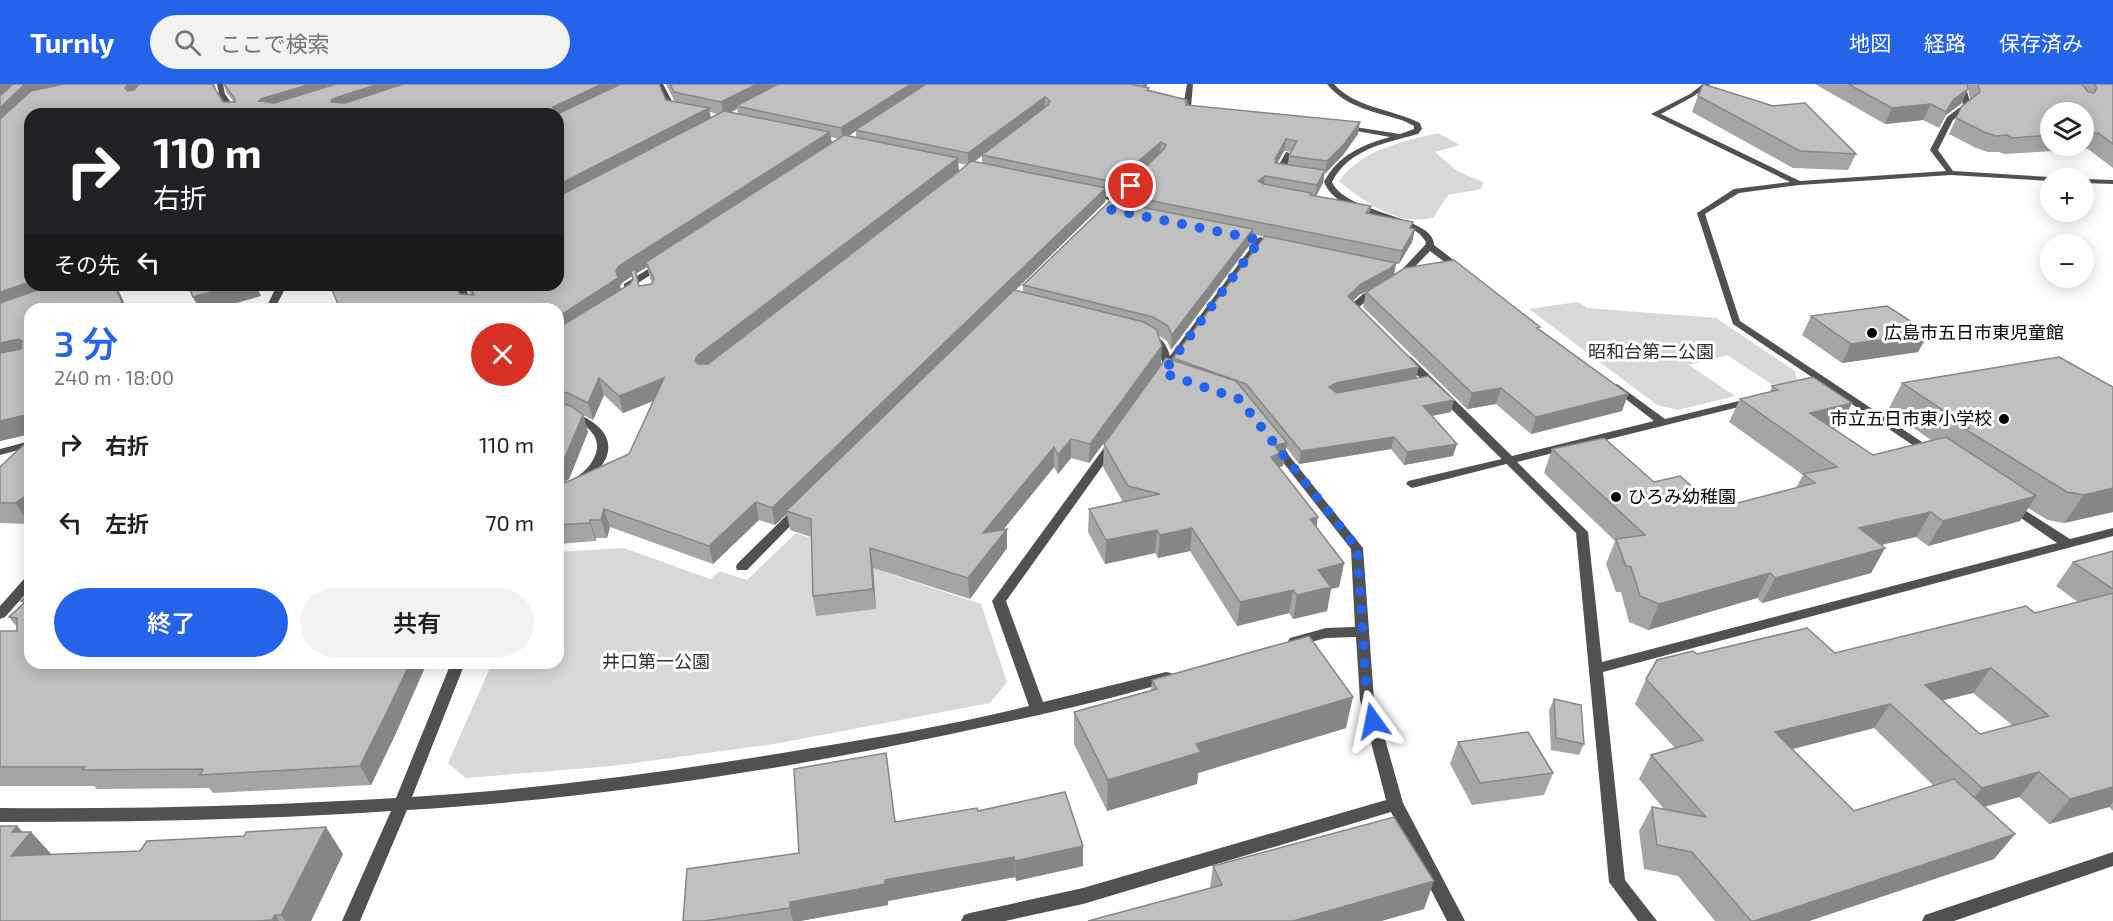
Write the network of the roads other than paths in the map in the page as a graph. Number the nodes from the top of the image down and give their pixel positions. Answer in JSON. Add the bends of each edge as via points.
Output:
{"nodes":[{"id":1,"x":220,"y":84,"type":"edge"},
{"id":2,"x":660,"y":84,"type":"edge"},
{"id":3,"x":1190,"y":84,"type":"edge"},
{"id":4,"x":1330,"y":84,"type":"edge"},
{"id":5,"x":1707,"y":84,"type":"edge"},
{"id":6,"x":1962,"y":84,"type":"edge"},
{"id":7,"x":1176,"y":104,"type":"edge"},
{"id":8,"x":1187,"y":107,"type":"junction"},
{"id":9,"x":231,"y":108,"type":"edge"},
{"id":10,"x":1199,"y":108,"type":"edge"},
{"id":11,"x":682,"y":111,"type":"edge"},
{"id":12,"x":1335,"y":125,"type":"edge"},
{"id":13,"x":1400,"y":136,"type":"junction"},
{"id":14,"x":1289,"y":154,"type":"edge"},
{"id":15,"x":1951,"y":173,"type":"junction"},
{"id":16,"x":1299,"y":175,"type":"edge"},
{"id":17,"x":2040,"y":178,"type":"edge"},
{"id":18,"x":2094,"y":181,"type":"edge"},
{"id":19,"x":2113,"y":182,"type":"edge"},
{"id":20,"x":1799,"y":183,"type":"junction"},
{"id":21,"x":1125,"y":191,"type":"edge"},
{"id":22,"x":1080,"y":192,"type":"edge"},
{"id":23,"x":1352,"y":203,"type":"junction"},
{"id":24,"x":1340,"y":207,"type":"edge"},
{"id":25,"x":1260,"y":240,"type":"edge"},
{"id":26,"x":1429,"y":246,"type":"junction"},
{"id":27,"x":674,"y":255,"type":"edge"},
{"id":28,"x":1466,"y":274,"type":"edge"},
{"id":29,"x":637,"y":279,"type":"junction"},
{"id":30,"x":647,"y":288,"type":"edge"},
{"id":31,"x":621,"y":302,"type":"edge"},
{"id":32,"x":1370,"y":324,"type":"edge"},
{"id":33,"x":1139,"y":333,"type":"edge"},
{"id":34,"x":1396,"y":348,"type":"edge"},
{"id":35,"x":1607,"y":380,"type":"edge"},
{"id":36,"x":1828,"y":383,"type":"junction"},
{"id":37,"x":1806,"y":388,"type":"edge"},
{"id":38,"x":1762,"y":399,"type":"edge"},
{"id":39,"x":564,"y":413,"type":"edge"},
{"id":40,"x":1663,"y":423,"type":"junction"},
{"id":41,"x":1122,"y":430,"type":"edge"},
{"id":42,"x":1268,"y":436,"type":"edge"},
{"id":43,"x":24,"y":446,"type":"edge"},
{"id":44,"x":0,"y":452,"type":"edge"},
{"id":45,"x":1510,"y":460,"type":"junction"},
{"id":46,"x":1943,"y":460,"type":"edge"},
{"id":47,"x":1412,"y":484,"type":"dead end"},
{"id":48,"x":564,"y":490,"type":"edge"},
{"id":49,"x":2001,"y":499,"type":"edge"},
{"id":50,"x":809,"y":501,"type":"edge"},
{"id":51,"x":2113,"y":532,"type":"edge"},
{"id":52,"x":2068,"y":544,"type":"junction"},
{"id":53,"x":741,"y":567,"type":"dead end"},
{"id":54,"x":24,"y":588,"type":"edge"},
{"id":55,"x":0,"y":614,"type":"edge"},
{"id":56,"x":1363,"y":632,"type":"junction"},
{"id":57,"x":1281,"y":646,"type":"edge"},
{"id":58,"x":456,"y":669,"type":"edge"},
{"id":59,"x":1596,"y":669,"type":"junction"},
{"id":60,"x":1182,"y":673,"type":"edge"},
{"id":61,"x":1038,"y":710,"type":"junction"},
{"id":62,"x":1395,"y":804,"type":"junction"},
{"id":63,"x":401,"y":806,"type":"junction"},
{"id":64,"x":0,"y":815,"type":"edge"},
{"id":65,"x":2113,"y":858,"type":"edge"},
{"id":66,"x":351,"y":921,"type":"edge"},
{"id":67,"x":970,"y":921,"type":"edge"},
{"id":68,"x":1456,"y":921,"type":"edge"},
{"id":69,"x":1648,"y":921,"type":"edge"},
{"id":70,"x":1931,"y":921,"type":"edge"}],
"edges":[{"from":1,"to":9,"type":"street"},
{"from":2,"to":11,"type":"street","via":[[672,109]]},
{"from":3,"to":8,"type":"street"},
{"from":4,"to":13,"type":"street","via":[[1344,98],[1417,125],[1415,132]]},
{"from":5,"to":20,"type":"street","via":[[1655,114]]},
{"from":6,"to":15,"type":"street","via":[[1966,105],[1950,119],[1934,150]]},
{"from":7,"to":8,"type":"street"},
{"from":8,"to":10,"type":"street"},
{"from":12,"to":13,"type":"street"},
{"from":13,"to":23,"type":"street","via":[[1365,146],[1323,178],[1330,189]]},
{"from":14,"to":16,"type":"street","via":[[1279,172]]},
{"from":15,"to":17,"type":"street"},
{"from":15,"to":20,"type":"street"},
{"from":18,"to":19,"type":"street"},
{"from":20,"to":36,"type":"street","via":[[1737,191],[1701,213],[1736,322]]},
{"from":21,"to":22,"type":"street","via":[[1116,205]]},
{"from":23,"to":24,"type":"street"},
{"from":23,"to":26,"type":"street","via":[[1421,230]]},
{"from":25,"to":33,"type":"street","via":[[1171,371],[1162,345]]},
{"from":26,"to":28,"type":"street"},
{"from":26,"to":32,"type":"street","via":[[1400,270],[1393,284],[1366,296],[1353,307]]},
{"from":27,"to":29,"type":"street"},
{"from":29,"to":30,"type":"street","via":[[644,280]]},
{"from":29,"to":31,"type":"street","via":[[627,286],[630,296]]},
{"from":34,"to":45,"type":"street","via":[[1424,382]]},
{"from":35,"to":40,"type":"street"},
{"from":36,"to":37,"type":"street"},
{"from":36,"to":46,"type":"street"},
{"from":38,"to":40,"type":"street"},
{"from":39,"to":48,"type":"street","via":[[593,425],[602,441],[602,453],[582,480]]},
{"from":40,"to":45,"type":"street"},
{"from":41,"to":61,"type":"street","via":[[999,601]]},
{"from":42,"to":56,"type":"street","via":[[1357,548]]},
{"from":43,"to":44,"type":"street"},
{"from":45,"to":47,"type":"street"},
{"from":45,"to":59,"type":"street","via":[[1582,532]]},
{"from":49,"to":52,"type":"street"},
{"from":50,"to":53,"type":"street"},
{"from":51,"to":52,"type":"street"},
{"from":52,"to":59,"type":"street"},
{"from":54,"to":55,"type":"street"},
{"from":56,"to":57,"type":"street","via":[[1326,633]]},
{"from":56,"to":62,"type":"street","via":[[1367,700]]},
{"from":58,"to":63,"type":"street"},
{"from":59,"to":69,"type":"street","via":[[1617,882]]},
{"from":60,"to":61,"type":"street"},
{"from":61,"to":63,"type":"street","via":[[760,764]]},
{"from":62,"to":67,"type":"street","via":[[1083,896]]},
{"from":62,"to":68,"type":"street"},
{"from":63,"to":64,"type":"street","via":[[126,816]]},
{"from":63,"to":66,"type":"street"},
{"from":65,"to":70,"type":"street"}]}
